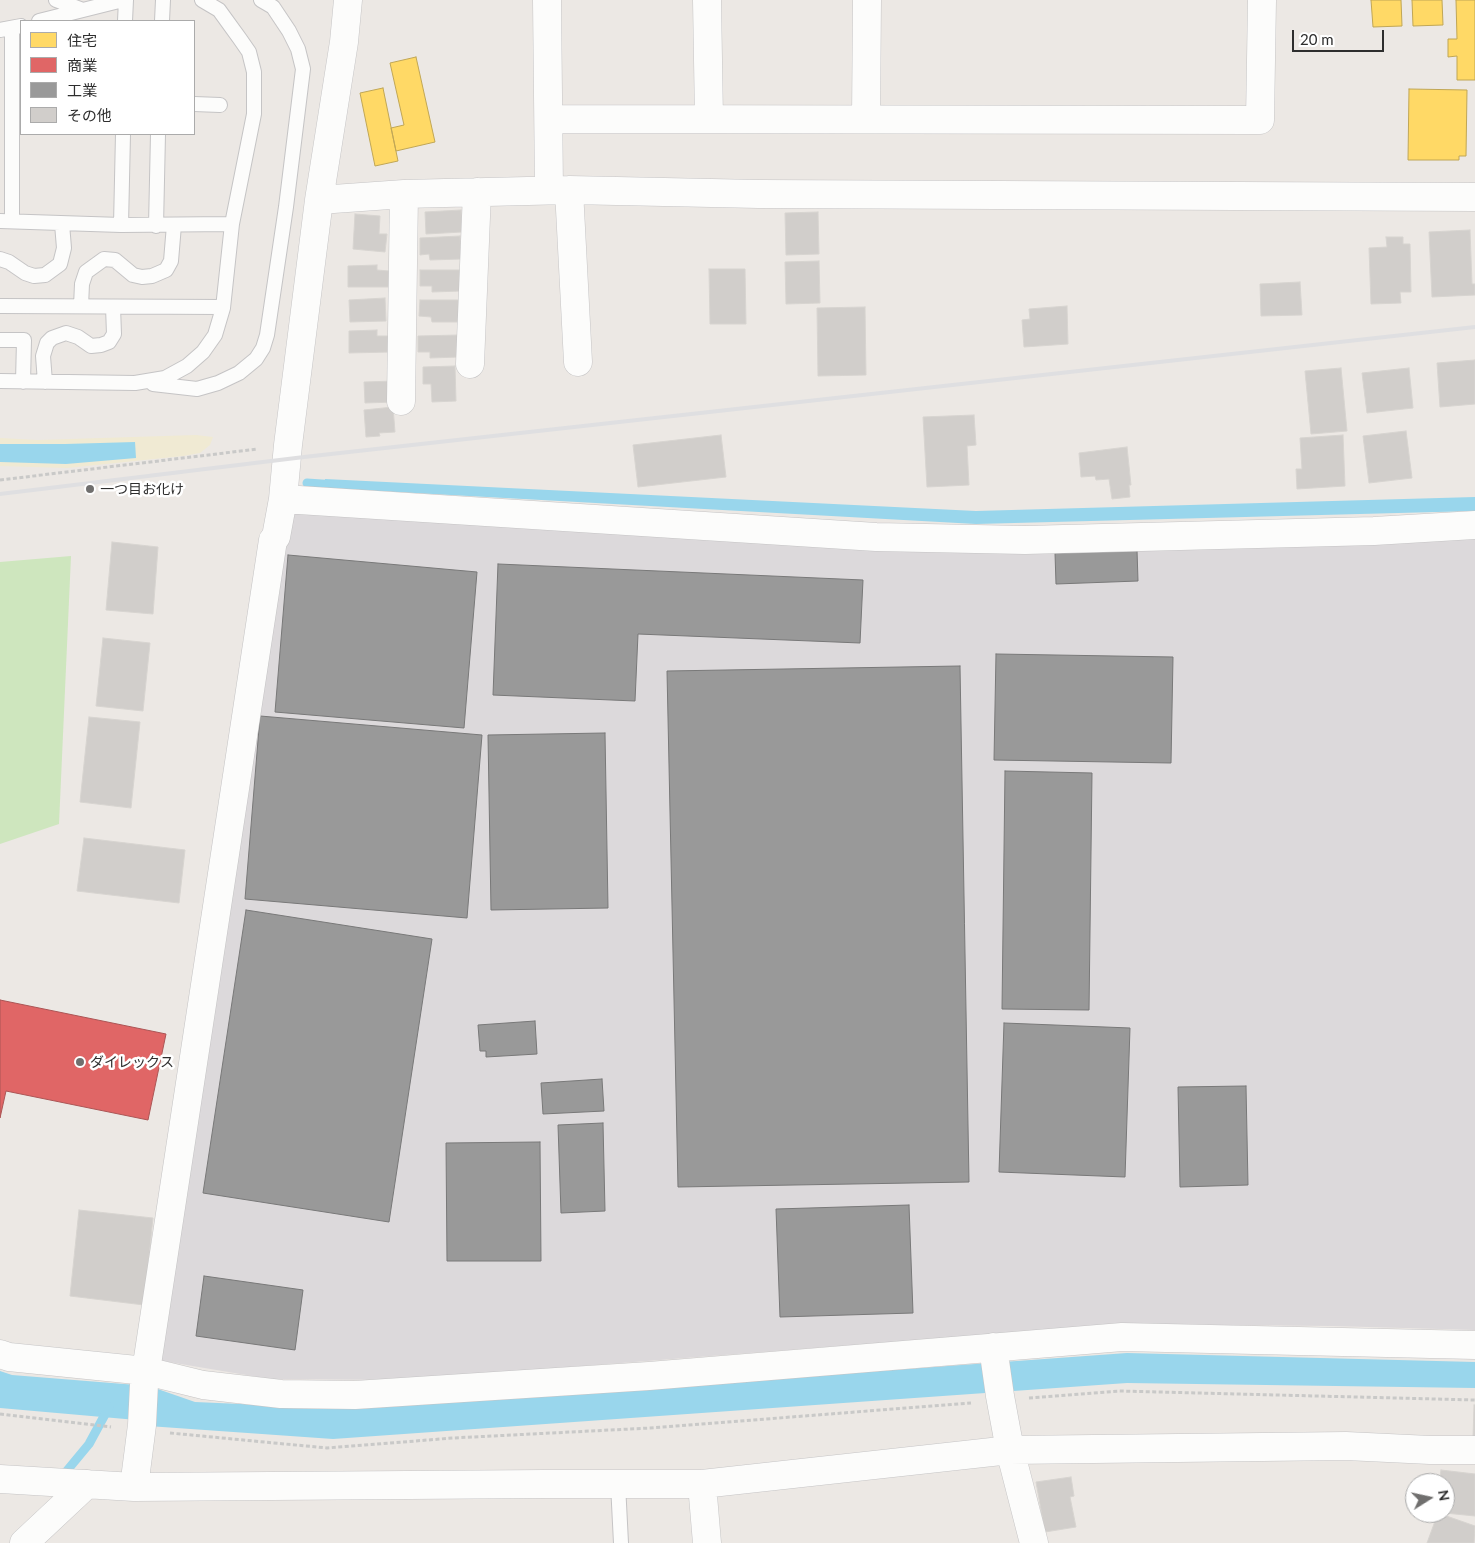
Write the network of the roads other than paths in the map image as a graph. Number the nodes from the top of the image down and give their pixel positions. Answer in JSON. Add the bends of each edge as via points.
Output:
{"nodes":[{"id":1,"x":56,"y":0,"type":"edge"},
{"id":2,"x":124,"y":0,"type":"edge"},
{"id":3,"x":163,"y":0,"type":"edge"},
{"id":4,"x":202,"y":0,"type":"edge"},
{"id":5,"x":261,"y":0,"type":"edge"},
{"id":6,"x":348,"y":0,"type":"edge"},
{"id":7,"x":547,"y":0,"type":"edge"},
{"id":8,"x":707,"y":0,"type":"edge"},
{"id":9,"x":867,"y":0,"type":"edge"},
{"id":10,"x":1262,"y":0,"type":"edge"},
{"id":11,"x":83,"y":10,"type":"junction"},
{"id":12,"x":43,"y":20,"type":"edge"},
{"id":13,"x":125,"y":20,"type":"edge"},
{"id":14,"x":162,"y":20,"type":"edge"},
{"id":15,"x":11,"y":28,"type":"edge"},
{"id":16,"x":16,"y":86,"type":"edge"},
{"id":17,"x":195,"y":104,"type":"edge"},
{"id":18,"x":220,"y":105,"type":"dead end"},
{"id":19,"x":549,"y":119,"type":"junction"},
{"id":20,"x":709,"y":119,"type":"junction"},
{"id":21,"x":866,"y":119,"type":"junction"},
{"id":22,"x":123,"y":135,"type":"edge"},
{"id":23,"x":158,"y":135,"type":"edge"},
{"id":24,"x":559,"y":190,"type":"junction"},
{"id":25,"x":477,"y":192,"type":"junction"},
{"id":26,"x":404,"y":194,"type":"junction"},
{"id":27,"x":1475,"y":197,"type":"edge"},
{"id":28,"x":319,"y":200,"type":"junction"},
{"id":29,"x":6,"y":221,"type":"edge"},
{"id":30,"x":62,"y":224,"type":"junction"},
{"id":31,"x":232,"y":224,"type":"junction"},
{"id":32,"x":121,"y":225,"type":"junction"},
{"id":33,"x":174,"y":225,"type":"junction"},
{"id":34,"x":156,"y":226,"type":"junction"},
{"id":35,"x":0,"y":260,"type":"edge"},
{"id":36,"x":0,"y":306,"type":"edge"},
{"id":37,"x":81,"y":306,"type":"junction"},
{"id":38,"x":114,"y":307,"type":"junction"},
{"id":39,"x":223,"y":307,"type":"junction"},
{"id":40,"x":0,"y":340,"type":"edge"},
{"id":41,"x":578,"y":362,"type":"dead end"},
{"id":42,"x":470,"y":364,"type":"dead end"},
{"id":43,"x":0,"y":381,"type":"edge"},
{"id":44,"x":23,"y":382,"type":"junction"},
{"id":45,"x":45,"y":382,"type":"junction"},
{"id":46,"x":135,"y":382,"type":"junction"},
{"id":47,"x":401,"y":401,"type":"dead end"},
{"id":48,"x":284,"y":489,"type":"junction"},
{"id":49,"x":1475,"y":525,"type":"edge"},
{"id":50,"x":1475,"y":1345,"type":"edge"},
{"id":51,"x":0,"y":1354,"type":"edge"},
{"id":52,"x":994,"y":1354,"type":"junction"},
{"id":53,"x":145,"y":1377,"type":"junction"},
{"id":54,"x":1010,"y":1450,"type":"junction"},
{"id":55,"x":1475,"y":1450,"type":"edge"},
{"id":56,"x":0,"y":1479,"type":"edge"},
{"id":57,"x":84,"y":1484,"type":"junction"},
{"id":58,"x":618,"y":1484,"type":"junction"},
{"id":59,"x":702,"y":1484,"type":"junction"},
{"id":60,"x":134,"y":1487,"type":"junction"},
{"id":61,"x":24,"y":1543,"type":"edge"},
{"id":62,"x":621,"y":1543,"type":"edge"},
{"id":63,"x":707,"y":1543,"type":"edge"},
{"id":64,"x":1034,"y":1543,"type":"edge"}],
"edges":[{"from":1,"to":11,"type":"lane"},
{"from":2,"to":11,"type":"lane"},
{"from":2,"to":13,"type":"lane"},
{"from":3,"to":14,"type":"lane"},
{"from":4,"to":31,"type":"lane","via":[[219,10],[240,39],[249,52],[254,72],[254,114]]},
{"from":5,"to":46,"type":"lane","via":[[273,7],[289,31],[303,70],[286,208],[263,348],[256,359],[239,373],[197,389]]},
{"from":6,"to":28,"type":"street"},
{"from":7,"to":19,"type":"street"},
{"from":8,"to":20,"type":"street"},
{"from":9,"to":21,"type":"street"},
{"from":10,"to":21,"type":"street","via":[[1260,120]]},
{"from":11,"to":12,"type":"lane"},
{"from":15,"to":16,"type":"lane"},
{"from":16,"to":29,"type":"lane"},
{"from":17,"to":18,"type":"lane"},
{"from":19,"to":20,"type":"street"},
{"from":19,"to":24,"type":"street"},
{"from":20,"to":21,"type":"street"},
{"from":22,"to":32,"type":"lane"},
{"from":23,"to":34,"type":"lane"},
{"from":24,"to":25,"type":"street"},
{"from":24,"to":27,"type":"street"},
{"from":24,"to":41,"type":"street"},
{"from":25,"to":26,"type":"street"},
{"from":25,"to":42,"type":"street"},
{"from":26,"to":28,"type":"street"},
{"from":26,"to":47,"type":"street"},
{"from":28,"to":48,"type":"street"},
{"from":29,"to":30,"type":"lane"},
{"from":30,"to":32,"type":"lane"},
{"from":30,"to":35,"type":"lane","via":[[64,248],[60,264],[45,275],[25,274],[9,262]]},
{"from":31,"to":33,"type":"lane"},
{"from":31,"to":39,"type":"lane"},
{"from":32,"to":34,"type":"lane"},
{"from":33,"to":34,"type":"lane"},
{"from":33,"to":37,"type":"lane","via":[[171,261],[166,270],[142,277],[134,275],[115,260],[104,259],[86,272]]},
{"from":36,"to":37,"type":"lane"},
{"from":37,"to":38,"type":"lane"},
{"from":38,"to":39,"type":"lane"},
{"from":38,"to":45,"type":"lane","via":[[114,334],[109,342],[91,346],[66,334],[47,343],[43,356]]},
{"from":39,"to":46,"type":"lane","via":[[214,335],[204,352],[165,378]]},
{"from":40,"to":44,"type":"lane","via":[[24,340]]},
{"from":43,"to":44,"type":"lane"},
{"from":44,"to":45,"type":"lane"},
{"from":45,"to":46,"type":"lane"},
{"from":48,"to":49,"type":"street","via":[[876,538],[1025,540],[1374,531]]},
{"from":48,"to":53,"type":"street","via":[[273,540]]},
{"from":50,"to":52,"type":"street","via":[[1122,1337]]},
{"from":51,"to":53,"type":"street"},
{"from":52,"to":53,"type":"street","via":[[355,1395],[281,1394]]},
{"from":52,"to":54,"type":"street"},
{"from":53,"to":60,"type":"street"},
{"from":54,"to":55,"type":"street","via":[[1346,1446]]},
{"from":54,"to":59,"type":"street"},
{"from":54,"to":64,"type":"street"},
{"from":56,"to":57,"type":"street"},
{"from":57,"to":60,"type":"street"},
{"from":57,"to":61,"type":"street"},
{"from":58,"to":59,"type":"street"},
{"from":58,"to":60,"type":"street"},
{"from":58,"to":62,"type":"lane"},
{"from":59,"to":63,"type":"street"}]}
